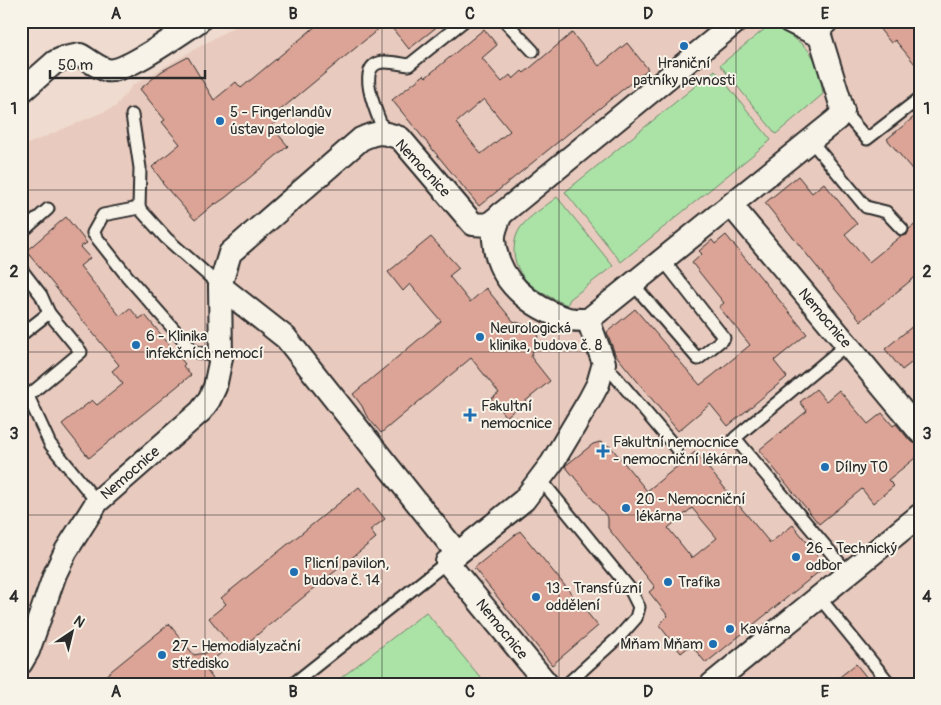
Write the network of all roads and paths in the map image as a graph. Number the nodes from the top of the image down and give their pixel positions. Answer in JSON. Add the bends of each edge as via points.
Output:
{"nodes":[{"id":1,"x":199,"y":21,"type":"edge"},
{"id":2,"x":464,"y":21,"type":"edge"},
{"id":3,"x":505,"y":21,"type":"edge"},
{"id":4,"x":737,"y":21,"type":"edge"},
{"id":5,"x":790,"y":21,"type":"edge"},
{"id":6,"x":828,"y":29,"type":"edge"},
{"id":7,"x":533,"y":51,"type":"dead end"},
{"id":8,"x":21,"y":92,"type":"edge"},
{"id":9,"x":920,"y":98,"type":"edge"},
{"id":10,"x":132,"y":115,"type":"dead end"},
{"id":11,"x":840,"y":115,"type":"junction"},
{"id":12,"x":384,"y":132,"type":"junction"},
{"id":13,"x":811,"y":141,"type":"junction"},
{"id":14,"x":731,"y":205,"type":"junction"},
{"id":15,"x":48,"y":208,"type":"dead end"},
{"id":16,"x":139,"y":208,"type":"junction"},
{"id":17,"x":501,"y":214,"type":"junction"},
{"id":18,"x":902,"y":229,"type":"dead end"},
{"id":19,"x":21,"y":233,"type":"edge"},
{"id":20,"x":663,"y":260,"type":"junction"},
{"id":21,"x":21,"y":269,"type":"edge"},
{"id":22,"x":633,"y":284,"type":"junction"},
{"id":23,"x":220,"y":286,"type":"junction"},
{"id":24,"x":48,"y":313,"type":"junction"},
{"id":25,"x":588,"y":320,"type":"junction"},
{"id":26,"x":21,"y":335,"type":"edge"},
{"id":27,"x":847,"y":344,"type":"junction"},
{"id":28,"x":221,"y":358,"type":"junction"},
{"id":29,"x":604,"y":363,"type":"junction"},
{"id":30,"x":24,"y":392,"type":"edge"},
{"id":31,"x":920,"y":432,"type":"edge"},
{"id":32,"x":676,"y":448,"type":"dead end"},
{"id":33,"x":541,"y":480,"type":"junction"},
{"id":34,"x":97,"y":502,"type":"junction"},
{"id":35,"x":920,"y":514,"type":"edge"},
{"id":36,"x":452,"y":557,"type":"junction"},
{"id":37,"x":848,"y":573,"type":"junction"},
{"id":38,"x":819,"y":597,"type":"junction"},
{"id":39,"x":21,"y":663,"type":"edge"},
{"id":40,"x":293,"y":684,"type":"edge"},
{"id":41,"x":547,"y":684,"type":"edge"},
{"id":42,"x":567,"y":684,"type":"edge"},
{"id":43,"x":712,"y":684,"type":"edge"},
{"id":44,"x":890,"y":684,"type":"edge"}],
"edges":[{"from":1,"to":8,"type":"street","via":[[131,64],[114,71],[105,70],[80,55],[64,58]]},
{"from":2,"to":12,"type":"lane","via":[[409,65],[380,62],[373,66],[368,89]]},
{"from":3,"to":7,"type":"lane"},
{"from":4,"to":17,"type":"street","name":"Nemocnice"},
{"from":5,"to":6,"type":"street"},
{"from":6,"to":11,"type":"street"},
{"from":9,"to":11,"type":"lane","via":[[867,139]]},
{"from":10,"to":16,"type":"lane","via":[[140,168]]},
{"from":11,"to":13,"type":"street"},
{"from":12,"to":17,"type":"street","name":"Nemocnice","via":[[400,138],[473,224],[488,225]]},
{"from":12,"to":23,"type":"street","name":"Nemocnice","via":[[361,139],[230,253]]},
{"from":13,"to":14,"type":"street"},
{"from":13,"to":18,"type":"lane","via":[[866,207],[886,212]]},
{"from":14,"to":20,"type":"street"},
{"from":14,"to":27,"type":"street","name":"Nemocnice"},
{"from":15,"to":19,"type":"lane"},
{"from":16,"to":23,"type":"lane","via":[[166,238]]},
{"from":16,"to":28,"type":"lane","via":[[103,215],[93,233],[193,351]]},
{"from":17,"to":25,"type":"street","via":[[493,238],[498,264],[510,282],[525,298],[546,309],[570,319]]},
{"from":20,"to":22,"type":"street"},
{"from":20,"to":22,"type":"lane","via":[[724,338],[698,359]]},
{"from":21,"to":24,"type":"lane","via":[[41,295]]},
{"from":22,"to":25,"type":"street"},
{"from":23,"to":28,"type":"street","name":"Nemocnice"},
{"from":23,"to":36,"type":"street","name":"Nemocnice","via":[[286,338]]},
{"from":24,"to":26,"type":"lane"},
{"from":24,"to":30,"type":"lane","via":[[81,352]]},
{"from":25,"to":29,"type":"street"},
{"from":27,"to":31,"type":"street","name":"Nemocnice"},
{"from":27,"to":37,"type":"lane","via":[[735,438]]},
{"from":28,"to":34,"type":"street","name":"Nemocnice","via":[[215,387],[201,411]]},
{"from":29,"to":32,"type":"lane"},
{"from":29,"to":33,"type":"street","via":[[589,401]]},
{"from":30,"to":34,"type":"lane","via":[[50,444]]},
{"from":33,"to":36,"type":"street","via":[[524,500]]},
{"from":33,"to":42,"type":"lane","via":[[630,589],[639,607],[636,618],[620,636]]},
{"from":34,"to":39,"type":"street","name":"Nemocnice","via":[[55,574]]},
{"from":35,"to":37,"type":"street"},
{"from":36,"to":40,"type":"lane"},
{"from":36,"to":41,"type":"street","name":"Nemocnice"},
{"from":37,"to":38,"type":"street"},
{"from":38,"to":43,"type":"street"},
{"from":38,"to":44,"type":"lane"}]}
